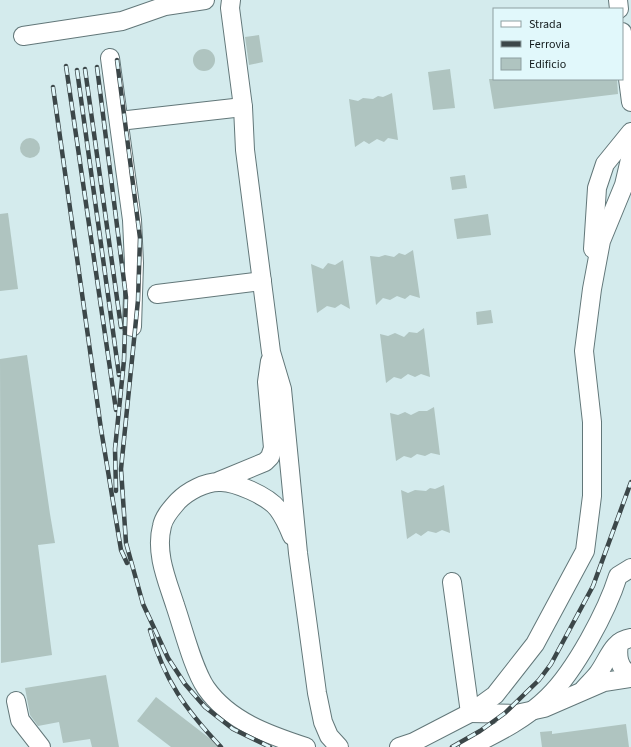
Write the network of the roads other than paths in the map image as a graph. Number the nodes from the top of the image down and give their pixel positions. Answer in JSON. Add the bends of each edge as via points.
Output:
{"nodes":[{"id":1,"x":205,"y":0,"type":"edge"},
{"id":2,"x":231,"y":0,"type":"edge"},
{"id":3,"x":23,"y":36,"type":"dead end"},
{"id":4,"x":623,"y":40,"type":"edge"},
{"id":5,"x":110,"y":58,"type":"dead end"},
{"id":6,"x":631,"y":102,"type":"edge"},
{"id":7,"x":243,"y":107,"type":"junction"},
{"id":8,"x":119,"y":121,"type":"junction"},
{"id":9,"x":631,"y":132,"type":"edge"},
{"id":10,"x":631,"y":155,"type":"edge"},
{"id":11,"x":262,"y":281,"type":"junction"},
{"id":12,"x":592,"y":288,"type":"junction"},
{"id":13,"x":157,"y":294,"type":"dead end"},
{"id":14,"x":132,"y":327,"type":"dead end"},
{"id":15,"x":271,"y":352,"type":"junction"},
{"id":16,"x":219,"y":481,"type":"junction"},
{"id":17,"x":298,"y":553,"type":"junction"},
{"id":18,"x":631,"y":568,"type":"edge"},
{"id":19,"x":452,"y":582,"type":"dead end"},
{"id":20,"x":625,"y":640,"type":"edge"},
{"id":21,"x":631,"y":676,"type":"edge"},
{"id":22,"x":584,"y":690,"type":"junction"},
{"id":23,"x":16,"y":701,"type":"dead end"},
{"id":24,"x":531,"y":710,"type":"junction"},
{"id":25,"x":470,"y":713,"type":"junction"},
{"id":26,"x":41,"y":747,"type":"edge"},
{"id":27,"x":306,"y":747,"type":"edge"},
{"id":28,"x":335,"y":747,"type":"edge"},
{"id":29,"x":399,"y":747,"type":"edge"},
{"id":30,"x":469,"y":747,"type":"edge"}],
"edges":[{"from":1,"to":3,"type":"lane","via":[[165,6],[122,21]]},
{"from":2,"to":7,"type":"lane"},
{"from":4,"to":6,"type":"lane"},
{"from":5,"to":8,"type":"lane"},
{"from":7,"to":8,"type":"lane"},
{"from":7,"to":11,"type":"lane","via":[[245,150]]},
{"from":8,"to":14,"type":"lane","via":[[132,220]]},
{"from":9,"to":12,"type":"lane","via":[[605,164],[597,188]]},
{"from":10,"to":12,"type":"lane","via":[[624,186],[601,241]]},
{"from":11,"to":13,"type":"lane"},
{"from":11,"to":15,"type":"lane"},
{"from":12,"to":25,"type":"lane","via":[[584,351],[592,422],[592,496],[585,551],[535,644],[495,695]]},
{"from":15,"to":16,"type":"lane","via":[[268,382],[273,448],[270,457]]},
{"from":15,"to":17,"type":"lane","via":[[282,389]]},
{"from":16,"to":17,"type":"lane","via":[[259,493],[270,501],[287,523]]},
{"from":16,"to":27,"type":"lane","via":[[192,490],[182,497],[170,510],[162,525],[162,563],[171,592],[200,677],[213,696],[247,724]]},
{"from":17,"to":28,"type":"lane","via":[[320,707],[323,722]]},
{"from":18,"to":24,"type":"lane","via":[[618,576],[610,599],[564,678],[548,697]]},
{"from":19,"to":25,"type":"lane"},
{"from":20,"to":21,"type":"lane","via":[[617,655],[620,665]]},
{"from":20,"to":22,"type":"lane","via":[[610,652],[600,671]]},
{"from":21,"to":22,"type":"lane"},
{"from":22,"to":24,"type":"lane","via":[[544,708]]},
{"from":23,"to":26,"type":"lane","via":[[20,720]]},
{"from":24,"to":25,"type":"lane","via":[[516,714]]},
{"from":24,"to":30,"type":"lane","via":[[497,734]]},
{"from":25,"to":29,"type":"lane"}]}
